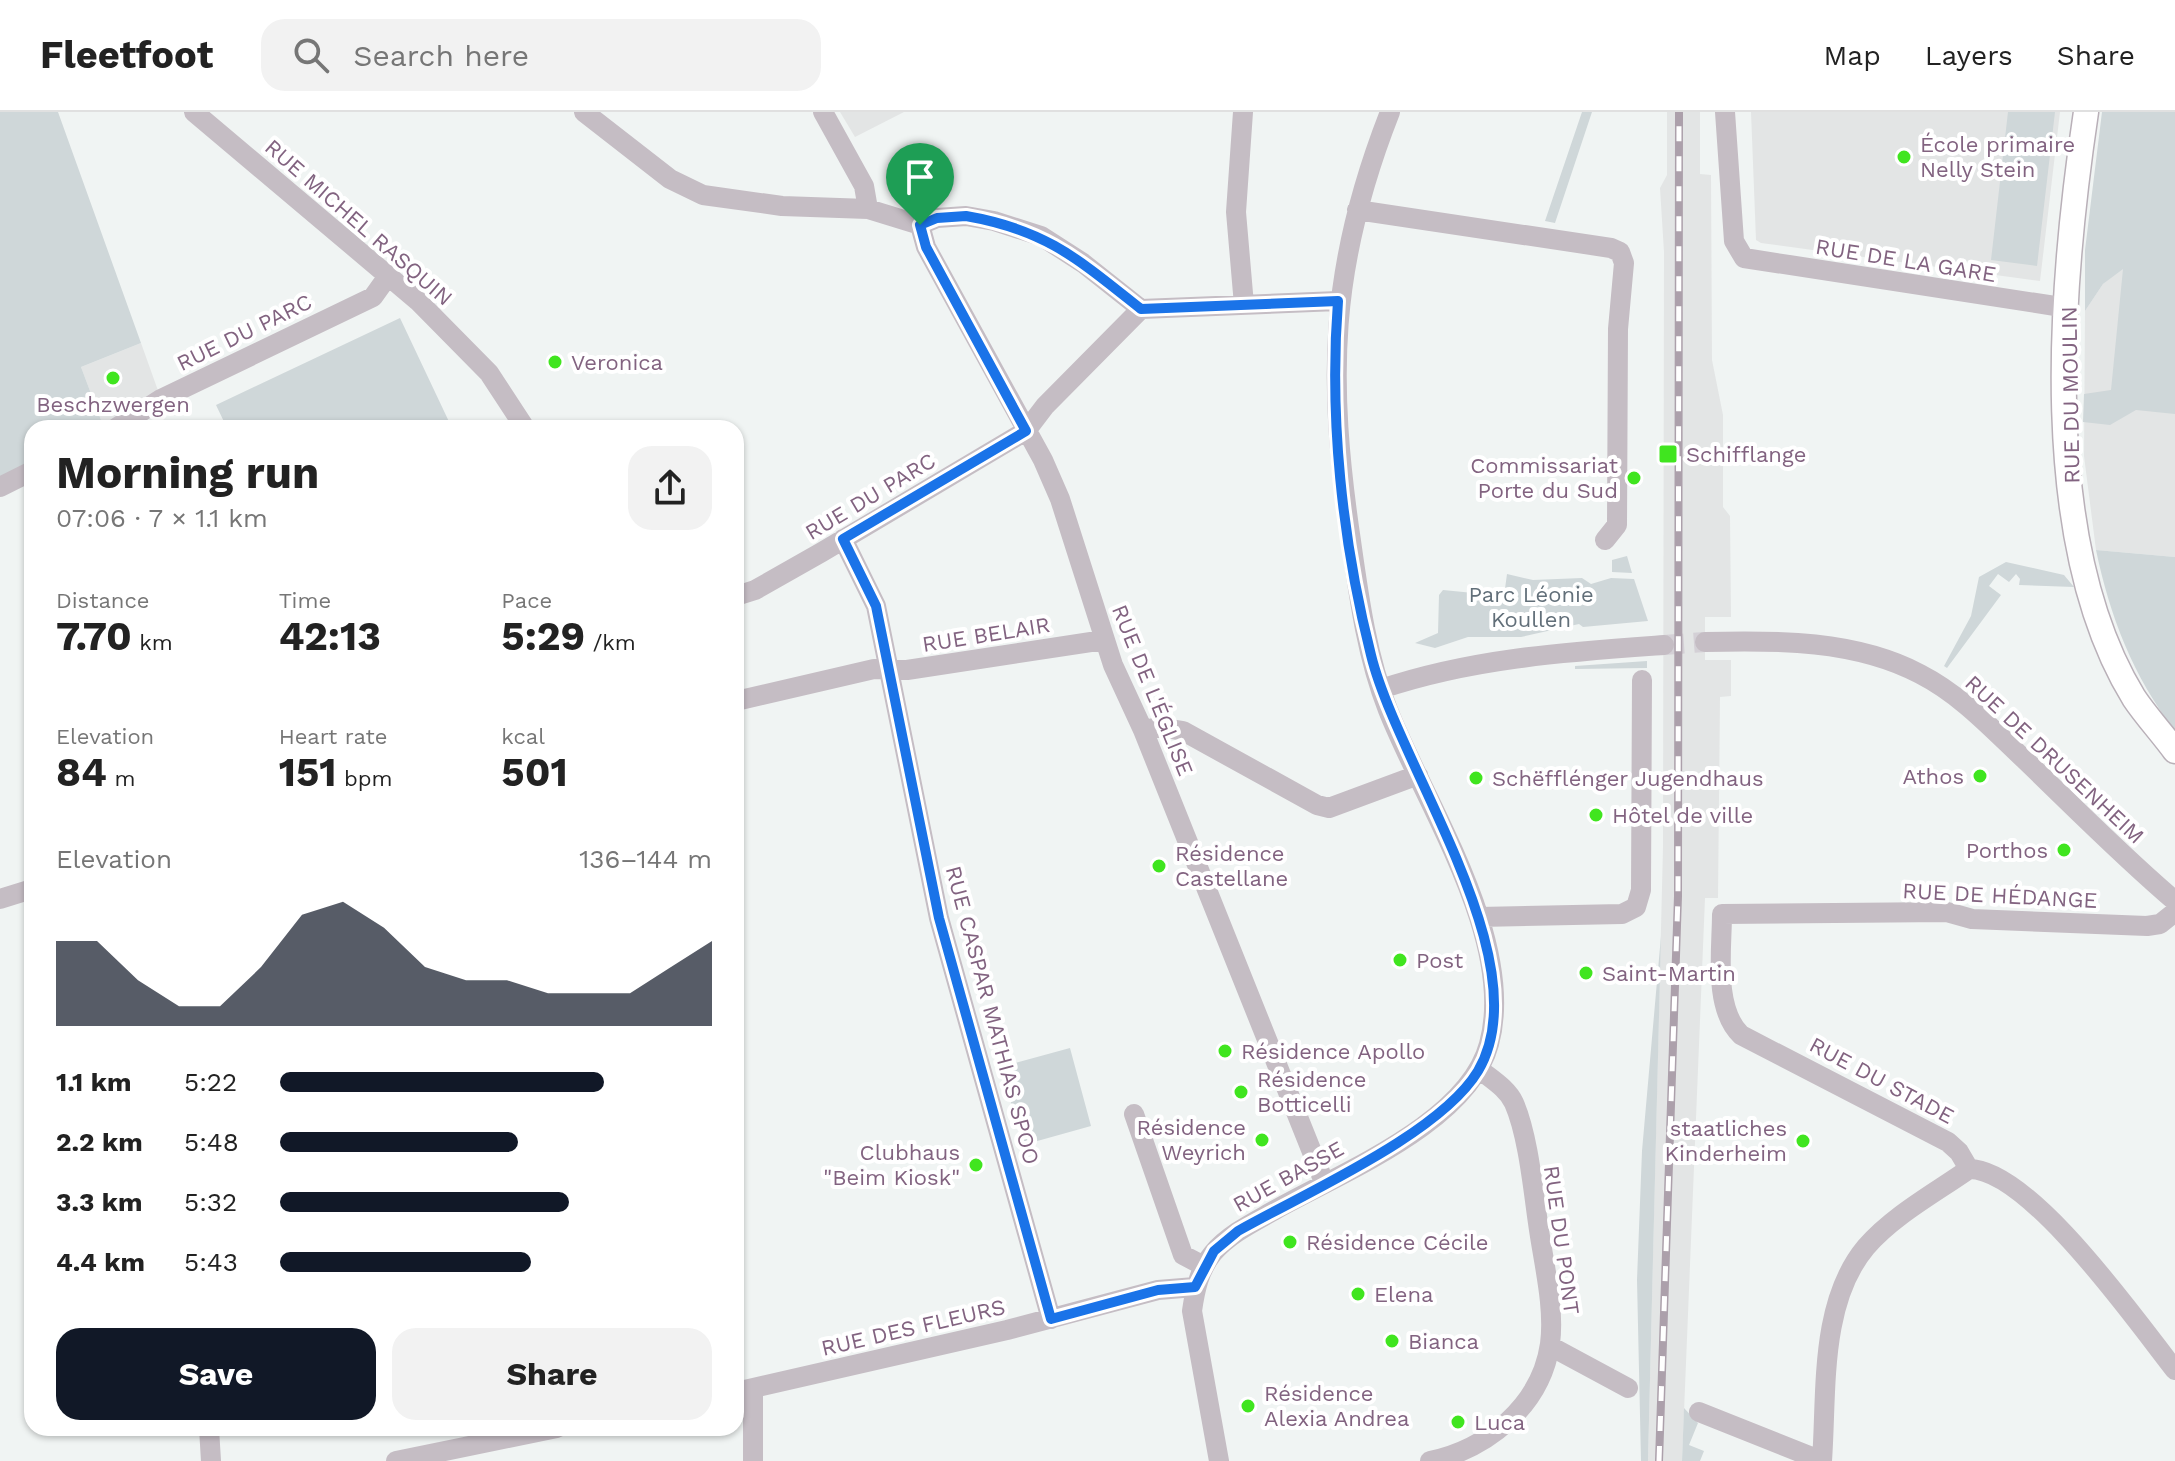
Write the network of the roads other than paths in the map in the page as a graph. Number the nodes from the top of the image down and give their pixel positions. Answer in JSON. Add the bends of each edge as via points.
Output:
{"nodes":[{"id":1,"x":194,"y":112,"type":"edge"},
{"id":2,"x":584,"y":112,"type":"edge"},
{"id":3,"x":823,"y":112,"type":"edge"},
{"id":4,"x":1243,"y":112,"type":"edge"},
{"id":5,"x":1390,"y":112,"type":"edge"},
{"id":6,"x":1725,"y":112,"type":"edge"},
{"id":7,"x":2086,"y":112,"type":"edge"},
{"id":8,"x":868,"y":209,"type":"junction"},
{"id":9,"x":1357,"y":210,"type":"junction"},
{"id":10,"x":920,"y":225,"type":"junction"},
{"id":11,"x":388,"y":276,"type":"junction"},
{"id":12,"x":1338,"y":301,"type":"junction"},
{"id":13,"x":1244,"y":305,"type":"junction"},
{"id":14,"x":2068,"y":308,"type":"junction"},
{"id":15,"x":1141,"y":309,"type":"junction"},
{"id":16,"x":128,"y":420,"type":"edge"},
{"id":17,"x":520,"y":420,"type":"edge"},
{"id":18,"x":1026,"y":431,"type":"junction"},
{"id":19,"x":24,"y":475,"type":"edge"},
{"id":20,"x":0,"y":487,"type":"edge"},
{"id":21,"x":843,"y":539,"type":"junction"},
{"id":22,"x":1605,"y":540,"type":"dead end"},
{"id":23,"x":744,"y":593,"type":"edge"},
{"id":24,"x":1104,"y":640,"type":"junction"},
{"id":25,"x":1705,"y":642,"type":"tunnel mouth"},
{"id":26,"x":1664,"y":645,"type":"tunnel mouth"},
{"id":27,"x":890,"y":667,"type":"junction"},
{"id":28,"x":1642,"y":680,"type":"dead end"},
{"id":29,"x":1381,"y":689,"type":"junction"},
{"id":30,"x":744,"y":699,"type":"edge"},
{"id":31,"x":1143,"y":730,"type":"junction"},
{"id":32,"x":2175,"y":751,"type":"edge"},
{"id":33,"x":1418,"y":775,"type":"junction"},
{"id":34,"x":24,"y":892,"type":"edge"},
{"id":35,"x":0,"y":899,"type":"edge"},
{"id":36,"x":2175,"y":901,"type":"edge"},
{"id":37,"x":2175,"y":912,"type":"edge"},
{"id":38,"x":1722,"y":914,"type":"joint"},
{"id":39,"x":1479,"y":917,"type":"junction"},
{"id":40,"x":1479,"y":1069,"type":"junction"},
{"id":41,"x":1134,"y":1114,"type":"dead end"},
{"id":42,"x":1969,"y":1169,"type":"junction"},
{"id":43,"x":1324,"y":1182,"type":"junction"},
{"id":44,"x":1204,"y":1266,"type":"junction"},
{"id":45,"x":1195,"y":1287,"type":"junction"},
{"id":46,"x":1051,"y":1319,"type":"junction"},
{"id":47,"x":1550,"y":1346,"type":"junction"},
{"id":48,"x":2175,"y":1370,"type":"edge"},
{"id":49,"x":1628,"y":1388,"type":"dead end"},
{"id":50,"x":744,"y":1390,"type":"edge"},
{"id":51,"x":1699,"y":1412,"type":"dead end"},
{"id":52,"x":209,"y":1436,"type":"edge"},
{"id":53,"x":518,"y":1436,"type":"edge"},
{"id":54,"x":211,"y":1461,"type":"edge"},
{"id":55,"x":396,"y":1461,"type":"edge"},
{"id":56,"x":753,"y":1461,"type":"edge"},
{"id":57,"x":1219,"y":1461,"type":"edge"},
{"id":58,"x":1430,"y":1461,"type":"edge"},
{"id":59,"x":1822,"y":1461,"type":"edge"}],
"edges":[{"from":1,"to":11,"type":"street","name":"RUE MICHEL RASQUIN"},
{"from":2,"to":8,"type":"street","via":[[670,179],[703,195],[782,206]]},
{"from":3,"to":8,"type":"street","via":[[864,186]]},
{"from":4,"to":13,"type":"street","via":[[1236,212]]},
{"from":5,"to":9,"type":"street"},
{"from":6,"to":14,"type":"street","name":"RUE DE LA GARE","via":[[1732,226],[1739,254],[1755,262]]},
{"from":7,"to":14,"type":"main road","name":"RUE DU MOULIN"},
{"from":8,"to":10,"type":"street"},
{"from":9,"to":12,"type":"street"},
{"from":9,"to":22,"type":"street","via":[[1620,252],[1624,263],[1618,329],[1617,525]]},
{"from":10,"to":15,"type":"street","via":[[966,216],[1041,236]]},
{"from":10,"to":18,"type":"street","name":"RUE DE L'ÉGLISE","via":[[926,247]]},
{"from":11,"to":16,"type":"street","name":"RUE DU PARC","via":[[373,297],[161,399]]},
{"from":11,"to":17,"type":"street","name":"RUE MICHEL RASQUIN","via":[[489,373]]},
{"from":12,"to":13,"type":"street"},
{"from":12,"to":29,"type":"street","via":[[1338,446],[1355,571]]},
{"from":13,"to":15,"type":"street"},
{"from":14,"to":32,"type":"main road","name":"RUE DU MOULIN","via":[[2066,456],[2080,553],[2106,638],[2134,697]]},
{"from":15,"to":18,"type":"street"},
{"from":18,"to":21,"type":"street","name":"RUE DU PARC"},
{"from":18,"to":24,"type":"street","name":"RUE DE L'ÉGLISE","via":[[1060,499]]},
{"from":19,"to":20,"type":"street"},
{"from":21,"to":23,"type":"street","name":"RUE DU PARC"},
{"from":21,"to":27,"type":"street","name":"RUE CASPAR MATHIAS SPOO","via":[[876,606]]},
{"from":24,"to":27,"type":"street","name":"RUE BELAIR","via":[[907,670]]},
{"from":24,"to":31,"type":"street","name":"RUE DE L'ÉGLISE"},
{"from":25,"to":36,"type":"street","name":"RUE DE DRUSENHEIM","via":[[1841,649],[1919,673],[1968,706]]},
{"from":26,"to":29,"type":"street","via":[[1514,657],[1458,666]]},
{"from":27,"to":30,"type":"street","name":"RUE BELAIR"},
{"from":27,"to":46,"type":"street","name":"RUE CASPAR MATHIAS SPOO","via":[[939,918]]},
{"from":28,"to":39,"type":"street","via":[[1641,890],[1636,907],[1622,914]]},
{"from":29,"to":33,"type":"street"},
{"from":31,"to":33,"type":"street","via":[[1183,731],[1329,808]]},
{"from":31,"to":43,"type":"street","name":"RUE DE L'ÉGLISE"},
{"from":33,"to":39,"type":"street"},
{"from":34,"to":35,"type":"street"},
{"from":37,"to":38,"type":"street","name":"RUE DE HÉDANGE","via":[[2160,924],[2147,926],[1972,919],[1947,912]]},
{"from":38,"to":42,"type":"street","name":"RUE DU STADE","via":[[1725,997],[1732,1026],[1948,1142]]},
{"from":39,"to":40,"type":"street","via":[[1494,992],[1489,1044]]},
{"from":40,"to":43,"type":"street","name":"RUE BASSE","via":[[1460,1096],[1424,1125]]},
{"from":40,"to":47,"type":"street","name":"RUE DU PONT","via":[[1504,1090],[1517,1117],[1533,1185]]},
{"from":41,"to":44,"type":"street","via":[[1183,1255]]},
{"from":42,"to":48,"type":"street","name":"RUE DU STADE","via":[[1998,1176],[2077,1246]]},
{"from":42,"to":59,"type":"street","via":[[1889,1225],[1865,1248],[1849,1274],[1832,1323]]},
{"from":43,"to":44,"type":"street","name":"RUE BASSE","via":[[1238,1231]]},
{"from":44,"to":45,"type":"street","name":"RUE BASSE"},
{"from":45,"to":46,"type":"street","name":"RUE DES FLEURS","via":[[1158,1290]]},
{"from":45,"to":57,"type":"street","name":"RUE BASSE","via":[[1192,1311]]},
{"from":46,"to":50,"type":"street","name":"RUE DES FLEURS"},
{"from":47,"to":49,"type":"street","name":"RUE DU PONT"},
{"from":47,"to":58,"type":"street","via":[[1532,1390],[1504,1426],[1479,1444]]},
{"from":50,"to":56,"type":"street"},
{"from":51,"to":59,"type":"street"},
{"from":52,"to":54,"type":"street"},
{"from":53,"to":55,"type":"street"}]}
